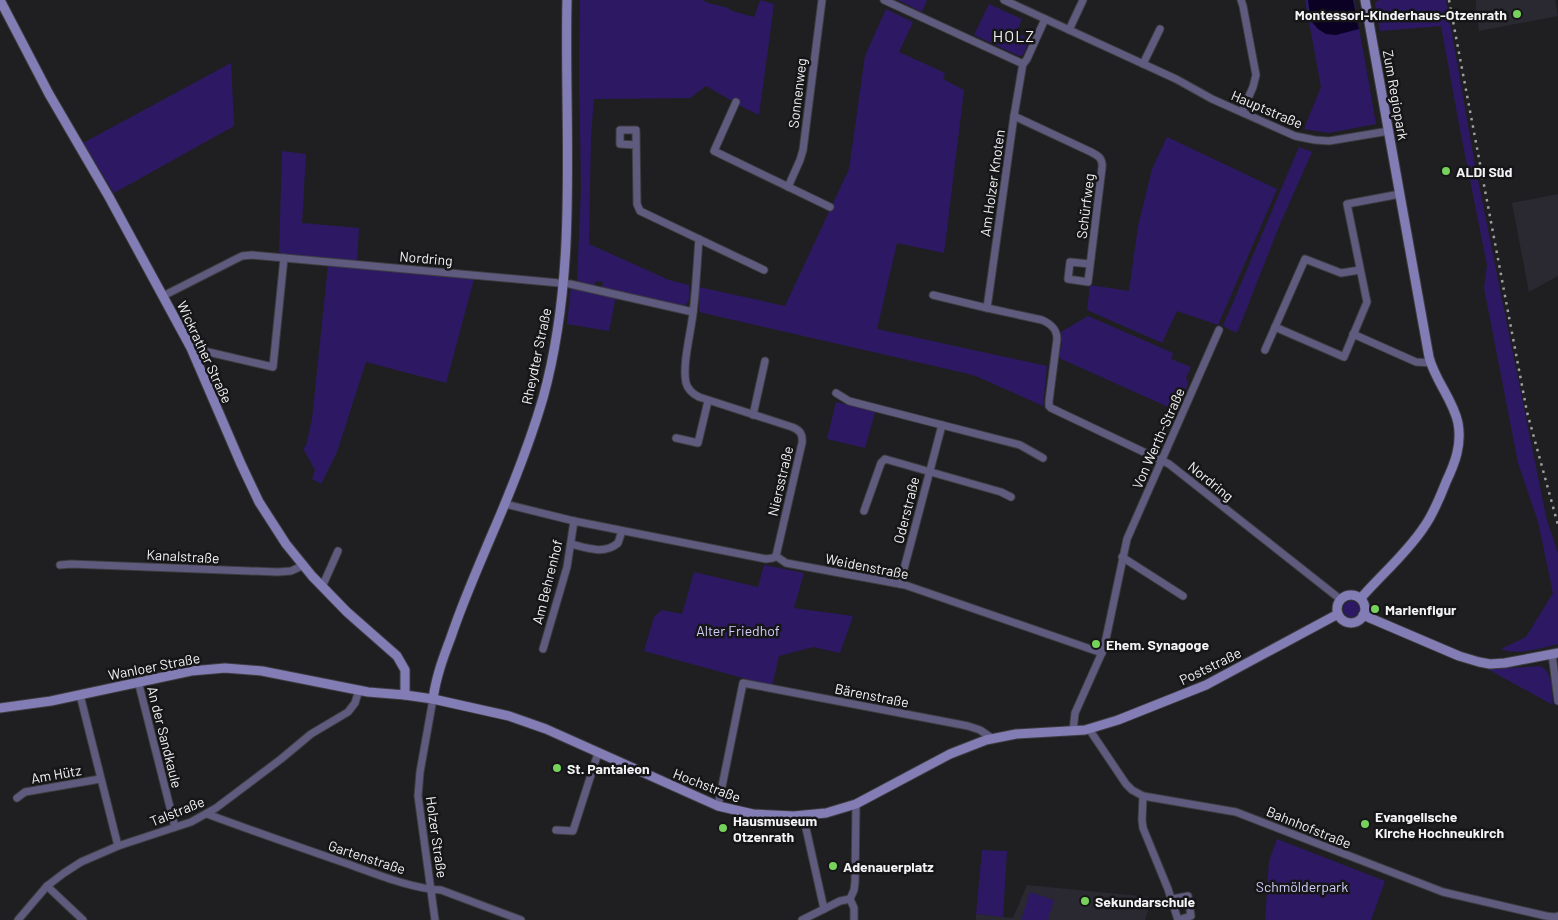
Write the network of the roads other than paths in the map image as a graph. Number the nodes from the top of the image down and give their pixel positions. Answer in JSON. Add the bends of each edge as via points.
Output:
{"nodes":[{"id":1,"x":0,"y":0,"type":"edge"},
{"id":2,"x":567,"y":0,"type":"edge"},
{"id":3,"x":822,"y":0,"type":"edge"},
{"id":4,"x":884,"y":0,"type":"edge"},
{"id":5,"x":1004,"y":0,"type":"edge"},
{"id":6,"x":1083,"y":0,"type":"edge"},
{"id":7,"x":1240,"y":0,"type":"edge"},
{"id":8,"x":1366,"y":0,"type":"edge"},
{"id":9,"x":1045,"y":20,"type":"junction"},
{"id":10,"x":1160,"y":29,"type":"dead end"},
{"id":11,"x":1069,"y":30,"type":"junction"},
{"id":12,"x":1023,"y":63,"type":"junction"},
{"id":13,"x":1144,"y":64,"type":"junction"},
{"id":14,"x":736,"y":102,"type":"dead end"},
{"id":15,"x":1242,"y":112,"type":"junction"},
{"id":16,"x":1014,"y":116,"type":"junction"},
{"id":17,"x":1389,"y":132,"type":"junction"},
{"id":18,"x":636,"y":145,"type":"dead end"},
{"id":19,"x":788,"y":186,"type":"junction"},
{"id":20,"x":1400,"y":194,"type":"junction"},
{"id":21,"x":830,"y":207,"type":"dead end"},
{"id":22,"x":699,"y":239,"type":"junction"},
{"id":23,"x":284,"y":258,"type":"junction"},
{"id":24,"x":1090,"y":264,"type":"dead end"},
{"id":25,"x":764,"y":270,"type":"dead end"},
{"id":26,"x":1360,"y":270,"type":"junction"},
{"id":27,"x":564,"y":283,"type":"junction"},
{"id":28,"x":934,"y":295,"type":"dead end"},
{"id":29,"x":163,"y":296,"type":"junction"},
{"id":30,"x":987,"y":308,"type":"junction"},
{"id":31,"x":693,"y":312,"type":"junction"},
{"id":32,"x":1276,"y":327,"type":"junction"},
{"id":33,"x":1219,"y":330,"type":"dead end"},
{"id":34,"x":1354,"y":334,"type":"junction"},
{"id":35,"x":191,"y":348,"type":"junction"},
{"id":36,"x":1265,"y":350,"type":"dead end"},
{"id":37,"x":765,"y":361,"type":"dead end"},
{"id":38,"x":1431,"y":363,"type":"junction"},
{"id":39,"x":836,"y":394,"type":"dead end"},
{"id":40,"x":708,"y":401,"type":"junction"},
{"id":41,"x":753,"y":414,"type":"junction"},
{"id":42,"x":942,"y":425,"type":"junction"},
{"id":43,"x":676,"y":438,"type":"dead end"},
{"id":44,"x":1043,"y":458,"type":"dead end"},
{"id":45,"x":1161,"y":460,"type":"junction"},
{"id":46,"x":929,"y":471,"type":"junction"},
{"id":47,"x":1011,"y":497,"type":"dead end"},
{"id":48,"x":506,"y":504,"type":"junction"},
{"id":49,"x":864,"y":511,"type":"dead end"},
{"id":50,"x":574,"y":521,"type":"junction"},
{"id":51,"x":622,"y":531,"type":"junction"},
{"id":52,"x":571,"y":544,"type":"junction"},
{"id":53,"x":338,"y":551,"type":"dead end"},
{"id":54,"x":776,"y":556,"type":"junction"},
{"id":55,"x":1122,"y":557,"type":"junction"},
{"id":56,"x":60,"y":566,"type":"dead end"},
{"id":57,"x":302,"y":566,"type":"junction"},
{"id":58,"x":900,"y":584,"type":"junction"},
{"id":59,"x":322,"y":587,"type":"junction"},
{"id":60,"x":1183,"y":596,"type":"dead end"},
{"id":61,"x":1360,"y":598,"type":"junction"},
{"id":62,"x":1340,"y":599,"type":"junction"},
{"id":63,"x":1338,"y":614,"type":"junction"},
{"id":64,"x":1364,"y":615,"type":"junction"},
{"id":65,"x":543,"y":649,"type":"dead end"},
{"id":66,"x":1102,"y":653,"type":"junction"},
{"id":67,"x":1555,"y":653,"type":"edge"},
{"id":68,"x":138,"y":681,"type":"junction"},
{"id":69,"x":359,"y":690,"type":"junction"},
{"id":70,"x":80,"y":695,"type":"junction"},
{"id":71,"x":405,"y":695,"type":"junction"},
{"id":72,"x":433,"y":699,"type":"junction"},
{"id":73,"x":1558,"y":701,"type":"edge"},
{"id":74,"x":0,"y":708,"type":"edge"},
{"id":75,"x":1089,"y":729,"type":"junction"},
{"id":76,"x":1073,"y":731,"type":"junction"},
{"id":77,"x":993,"y":739,"type":"junction"},
{"id":78,"x":598,"y":753,"type":"junction"},
{"id":79,"x":100,"y":778,"type":"junction"},
{"id":80,"x":1143,"y":796,"type":"junction"},
{"id":81,"x":17,"y":798,"type":"dead end"},
{"id":82,"x":856,"y":804,"type":"junction"},
{"id":83,"x":718,"y":806,"type":"junction"},
{"id":84,"x":207,"y":814,"type":"junction"},
{"id":85,"x":803,"y":815,"type":"junction"},
{"id":86,"x":175,"y":827,"type":"junction"},
{"id":87,"x":556,"y":830,"type":"dead end"},
{"id":88,"x":118,"y":846,"type":"junction"},
{"id":89,"x":47,"y":886,"type":"junction"},
{"id":90,"x":431,"y":890,"type":"junction"},
{"id":91,"x":850,"y":899,"type":"junction"},
{"id":92,"x":1172,"y":899,"type":"junction"},
{"id":93,"x":824,"y":909,"type":"junction"},
{"id":94,"x":1558,"y":916,"type":"edge"},
{"id":95,"x":1546,"y":918,"type":"edge"},
{"id":96,"x":18,"y":920,"type":"edge"},
{"id":97,"x":83,"y":920,"type":"edge"},
{"id":98,"x":435,"y":920,"type":"edge"},
{"id":99,"x":520,"y":920,"type":"edge"},
{"id":100,"x":802,"y":920,"type":"edge"},
{"id":101,"x":854,"y":920,"type":"edge"},
{"id":102,"x":1178,"y":920,"type":"edge"}],
"edges":[{"from":1,"to":29,"type":"street","name":"Wickrather Straße"},
{"from":2,"to":27,"type":"street","name":"Rheydter Straße","via":[[568,191]]},
{"from":3,"to":19,"type":"street","name":"Sonnenweg","via":[[802,153]]},
{"from":4,"to":12,"type":"street"},
{"from":5,"to":9,"type":"street","name":"Hauptstraße"},
{"from":6,"to":11,"type":"street"},
{"from":7,"to":15,"type":"street","via":[[1256,75]]},
{"from":8,"to":17,"type":"street","name":"Zum Regiopark"},
{"from":9,"to":11,"type":"street","name":"Hauptstraße"},
{"from":9,"to":12,"type":"street"},
{"from":10,"to":13,"type":"street"},
{"from":11,"to":13,"type":"street","name":"Hauptstraße"},
{"from":12,"to":16,"type":"street","name":"Am Holzer Knoten"},
{"from":13,"to":15,"type":"street","name":"Hauptstraße"},
{"from":14,"to":19,"type":"street","via":[[714,151]]},
{"from":15,"to":17,"type":"street","name":"Hauptstraße","via":[[1289,134],[1315,140],[1342,140]]},
{"from":16,"to":24,"type":"street","name":"Schürfweg","via":[[1102,160]]},
{"from":16,"to":30,"type":"street","name":"Am Holzer Knoten"},
{"from":17,"to":20,"type":"street","name":"Zum Regiopark"},
{"from":18,"to":22,"type":"street","via":[[638,209]]},
{"from":19,"to":21,"type":"street"},
{"from":20,"to":26,"type":"street","via":[[1347,204]]},
{"from":20,"to":38,"type":"street","name":"Zum Regiopark"},
{"from":22,"to":25,"type":"street"},
{"from":22,"to":31,"type":"street","name":"Niersstraße"},
{"from":23,"to":27,"type":"street","name":"Nordring"},
{"from":23,"to":29,"type":"street","name":"Nordring","via":[[244,256]]},
{"from":23,"to":35,"type":"street","via":[[273,367]]},
{"from":26,"to":32,"type":"street","via":[[1341,273],[1305,259]]},
{"from":26,"to":34,"type":"street","via":[[1367,302]]},
{"from":27,"to":31,"type":"street","name":"Nordring"},
{"from":27,"to":48,"type":"street","name":"Rheydter Straße","via":[[546,386]]},
{"from":28,"to":30,"type":"street"},
{"from":29,"to":35,"type":"street","name":"Wickrather Straße"},
{"from":30,"to":45,"type":"street","name":"Nordring","via":[[1042,320],[1055,330],[1058,339],[1050,407]]},
{"from":31,"to":40,"type":"street","name":"Niersstraße","via":[[686,380],[694,394]]},
{"from":32,"to":34,"type":"street","via":[[1344,357]]},
{"from":32,"to":36,"type":"street"},
{"from":33,"to":45,"type":"street","name":"Von Werth-Straße"},
{"from":34,"to":38,"type":"street","via":[[1416,362]]},
{"from":35,"to":57,"type":"street","name":"Wickrather Straße","via":[[259,502]]},
{"from":37,"to":41,"type":"street"},
{"from":38,"to":61,"type":"street","name":"Zum Regiopark","via":[[1456,417],[1459,438],[1456,458],[1424,528]]},
{"from":39,"to":42,"type":"street","via":[[849,401]]},
{"from":40,"to":41,"type":"street","name":"Niersstraße"},
{"from":40,"to":43,"type":"street","via":[[698,443]]},
{"from":41,"to":54,"type":"street","name":"Niersstraße","via":[[794,428],[802,438]]},
{"from":42,"to":44,"type":"street","via":[[1020,445]]},
{"from":42,"to":46,"type":"street","name":"Oderstraße"},
{"from":45,"to":55,"type":"street","name":"Von Werth-Straße"},
{"from":45,"to":62,"type":"street","name":"Nordring"},
{"from":46,"to":47,"type":"street","name":"Oderstraße"},
{"from":46,"to":49,"type":"street","name":"Oderstraße","via":[[884,459]]},
{"from":46,"to":58,"type":"street","name":"Oderstraße"},
{"from":48,"to":50,"type":"street","name":"Weidenstraße"},
{"from":48,"to":72,"type":"street","name":"Rheydter Straße","via":[[466,596],[440,667]]},
{"from":50,"to":51,"type":"street","name":"Weidenstraße"},
{"from":50,"to":52,"type":"street","name":"Am Behrenhof"},
{"from":51,"to":52,"type":"street","via":[[618,544],[606,550]]},
{"from":51,"to":54,"type":"street","name":"Weidenstraße","via":[[766,559]]},
{"from":52,"to":65,"type":"street","name":"Am Behrenhof"},
{"from":53,"to":59,"type":"street"},
{"from":54,"to":58,"type":"street","name":"Weidenstraße","via":[[786,563]]},
{"from":55,"to":60,"type":"street"},
{"from":55,"to":66,"type":"street","name":"Von Werth-Straße"},
{"from":56,"to":57,"type":"street","name":"Kanalstraße","via":[[278,572]]},
{"from":57,"to":59,"type":"street","name":"Wickrather Straße"},
{"from":58,"to":66,"type":"street","name":"Weidenstraße"},
{"from":59,"to":71,"type":"street","name":"Wickrather Straße","via":[[397,656],[404,670]]},
{"from":61,"to":62,"type":"street","via":[[1349,595]]},
{"from":61,"to":64,"type":"street","via":[[1365,607]]},
{"from":62,"to":63,"type":"street"},
{"from":63,"to":64,"type":"street","via":[[1352,623]]},
{"from":63,"to":75,"type":"street","name":"Poststraße","via":[[1200,687]]},
{"from":64,"to":67,"type":"street","via":[[1479,662],[1499,663]]},
{"from":66,"to":76,"type":"street","name":"Von Werth-Straße","via":[[1075,713]]},
{"from":67,"to":73,"type":"street"},
{"from":68,"to":69,"type":"street","name":"Wanloer Straße","via":[[181,672],[225,668],[274,673]]},
{"from":68,"to":70,"type":"street","name":"Wanloer Straße"},
{"from":68,"to":86,"type":"street","name":"An der Sandkaule"},
{"from":69,"to":71,"type":"street","name":"Wanloer Straße"},
{"from":69,"to":84,"type":"street","name":"Talstraße","via":[[355,704],[348,712],[306,737]]},
{"from":70,"to":74,"type":"street","name":"Wanloer Straße"},
{"from":70,"to":79,"type":"street","name":"Am Hütz"},
{"from":71,"to":72,"type":"street","name":"Wanloer Straße"},
{"from":72,"to":78,"type":"street","name":"Hochstraße","via":[[516,718]]},
{"from":72,"to":90,"type":"street","name":"Holzer Straße","via":[[418,791]]},
{"from":75,"to":76,"type":"street","name":"Hochstraße"},
{"from":75,"to":80,"type":"street","name":"Bahnhofstraße","via":[[1124,782]]},
{"from":76,"to":77,"type":"street","name":"Hochstraße"},
{"from":77,"to":82,"type":"street","name":"Hochstraße","via":[[950,754]]},
{"from":77,"to":83,"type":"street","name":"Bärenstraße","via":[[968,726],[743,683]]},
{"from":78,"to":83,"type":"street","name":"Hochstraße"},
{"from":78,"to":87,"type":"street","via":[[573,831]]},
{"from":79,"to":81,"type":"street","name":"Am Hütz","via":[[25,792]]},
{"from":79,"to":88,"type":"street","name":"Am Hütz"},
{"from":80,"to":92,"type":"street","via":[[1143,828]]},
{"from":80,"to":95,"type":"street","name":"Bahnhofstraße","via":[[1236,812],[1443,892]]},
{"from":82,"to":85,"type":"street","name":"Hochstraße","via":[[826,813]]},
{"from":82,"to":91,"type":"street","via":[[855,884]]},
{"from":83,"to":85,"type":"street","name":"Hochstraße","via":[[766,816]]},
{"from":84,"to":86,"type":"street","name":"Talstraße"},
{"from":84,"to":90,"type":"street","name":"Gartenstraße"},
{"from":85,"to":93,"type":"street"},
{"from":86,"to":88,"type":"street","name":"Talstraße"},
{"from":88,"to":89,"type":"street","name":"Talstraße","via":[[81,862]]},
{"from":89,"to":96,"type":"street","name":"Talstraße"},
{"from":89,"to":97,"type":"street"},
{"from":90,"to":98,"type":"street","name":"Holzer Straße"},
{"from":90,"to":99,"type":"street","name":"Gartenstraße","via":[[442,890]]},
{"from":91,"to":93,"type":"street","via":[[840,900]]},
{"from":91,"to":101,"type":"street"},
{"from":92,"to":102,"type":"street"},
{"from":92,"to":102,"type":"street","via":[[1188,896],[1191,916]]},
{"from":93,"to":100,"type":"street"},
{"from":94,"to":95,"type":"street","name":"Bahnhofstraße"}]}
